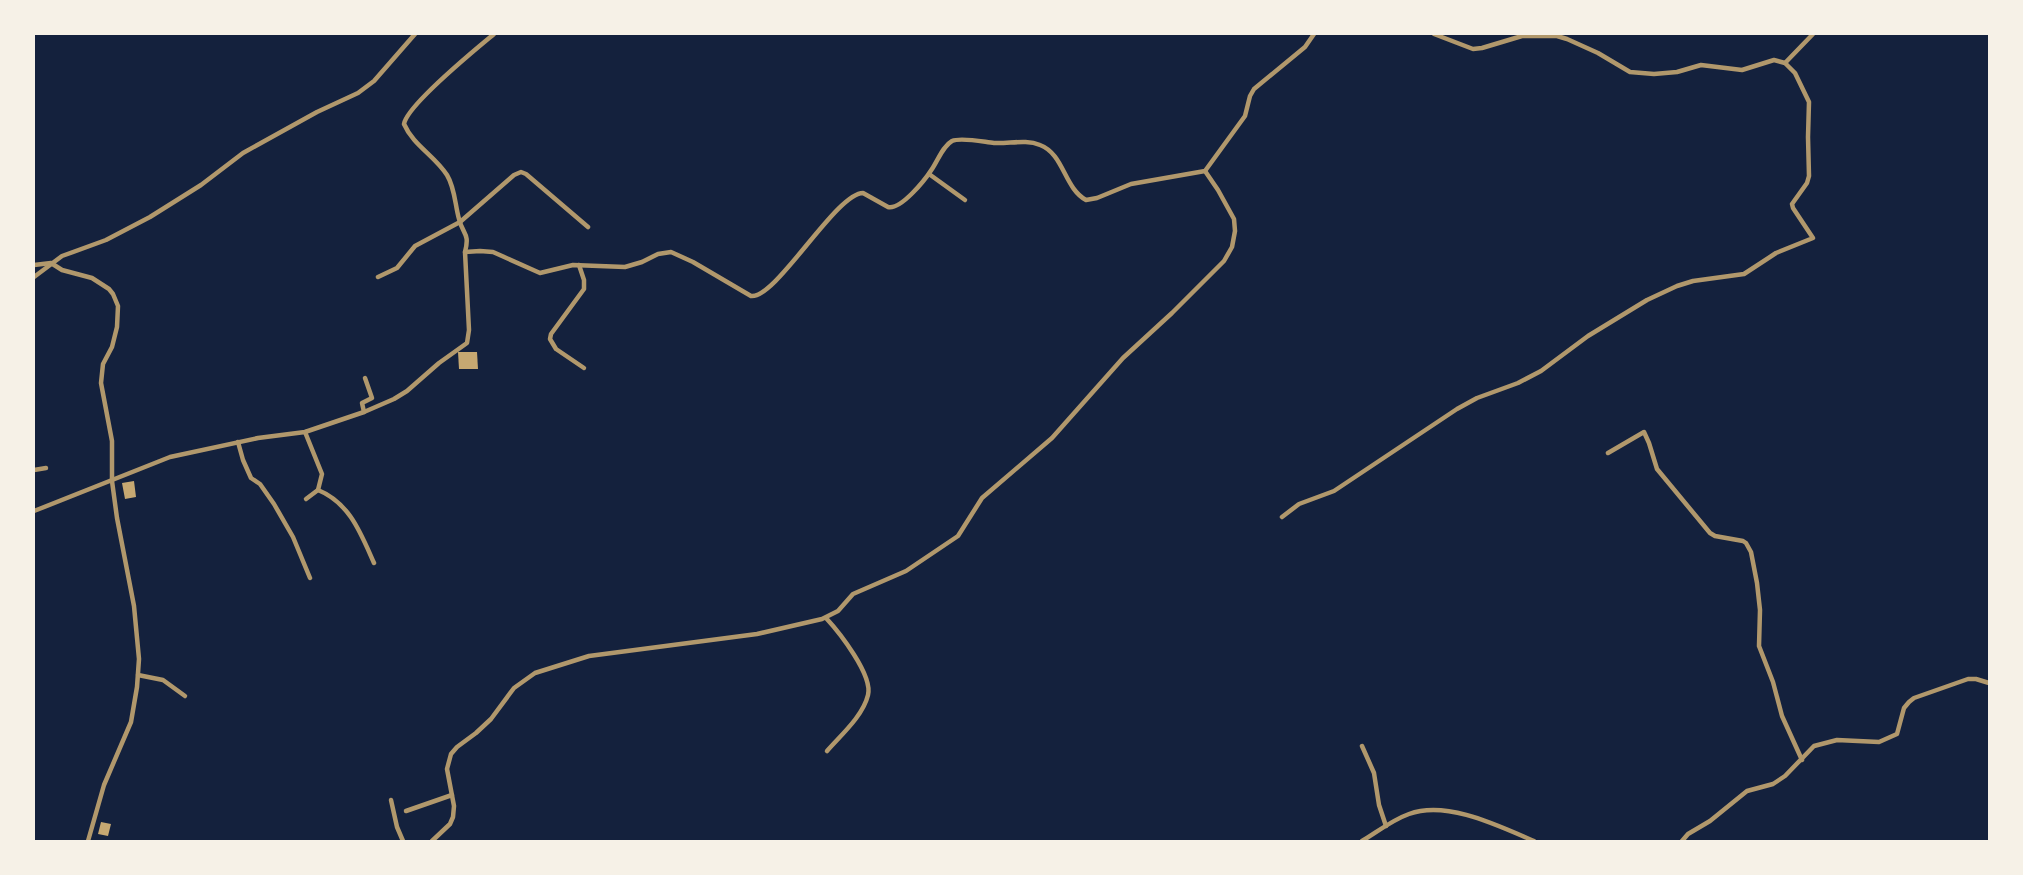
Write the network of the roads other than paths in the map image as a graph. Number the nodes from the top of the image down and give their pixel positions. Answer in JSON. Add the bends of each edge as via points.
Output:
{"nodes":[{"id":1,"x":415,"y":34,"type":"edge"},
{"id":2,"x":494,"y":34,"type":"edge"},
{"id":3,"x":1314,"y":34,"type":"edge"},
{"id":4,"x":1434,"y":34,"type":"edge"},
{"id":5,"x":1813,"y":34,"type":"edge"},
{"id":6,"x":1785,"y":63,"type":"junction"},
{"id":7,"x":1205,"y":171,"type":"junction"},
{"id":8,"x":929,"y":174,"type":"junction"},
{"id":9,"x":965,"y":200,"type":"dead end"},
{"id":10,"x":460,"y":222,"type":"junction"},
{"id":11,"x":588,"y":227,"type":"dead end"},
{"id":12,"x":465,"y":252,"type":"junction"},
{"id":13,"x":51,"y":263,"type":"junction"},
{"id":14,"x":34,"y":265,"type":"edge"},
{"id":15,"x":579,"y":265,"type":"junction"},
{"id":16,"x":34,"y":277,"type":"edge"},
{"id":17,"x":378,"y":277,"type":"dead end"},
{"id":18,"x":584,"y":368,"type":"dead end"},
{"id":19,"x":365,"y":378,"type":"dead end"},
{"id":20,"x":364,"y":412,"type":"junction"},
{"id":21,"x":305,"y":432,"type":"junction"},
{"id":22,"x":238,"y":442,"type":"junction"},
{"id":23,"x":1608,"y":453,"type":"dead end"},
{"id":24,"x":46,"y":468,"type":"dead end"},
{"id":25,"x":34,"y":470,"type":"edge"},
{"id":26,"x":112,"y":481,"type":"junction"},
{"id":27,"x":318,"y":490,"type":"junction"},
{"id":28,"x":306,"y":499,"type":"dead end"},
{"id":29,"x":34,"y":511,"type":"edge"},
{"id":30,"x":1282,"y":517,"type":"dead end"},
{"id":31,"x":374,"y":563,"type":"dead end"},
{"id":32,"x":310,"y":578,"type":"dead end"},
{"id":33,"x":826,"y":618,"type":"junction"},
{"id":34,"x":138,"y":674,"type":"junction"},
{"id":35,"x":1989,"y":683,"type":"edge"},
{"id":36,"x":185,"y":696,"type":"dead end"},
{"id":37,"x":1362,"y":746,"type":"dead end"},
{"id":38,"x":827,"y":751,"type":"dead end"},
{"id":39,"x":1802,"y":760,"type":"junction"},
{"id":40,"x":452,"y":795,"type":"junction"},
{"id":41,"x":391,"y":800,"type":"dead end"},
{"id":42,"x":406,"y":811,"type":"dead end"},
{"id":43,"x":1386,"y":826,"type":"junction"},
{"id":44,"x":88,"y":841,"type":"edge"},
{"id":45,"x":403,"y":841,"type":"edge"},
{"id":46,"x":432,"y":841,"type":"edge"},
{"id":47,"x":1362,"y":841,"type":"edge"},
{"id":48,"x":1534,"y":841,"type":"edge"},
{"id":49,"x":1682,"y":841,"type":"edge"}],
"edges":[{"from":1,"to":13,"type":"street","via":[[384,72],[358,93],[243,153],[201,185],[150,217]]},
{"from":2,"to":10,"type":"street","via":[[432,89],[404,124],[415,141],[446,173]]},
{"from":3,"to":7,"type":"street","via":[[1305,47],[1254,90],[1245,116]]},
{"from":4,"to":6,"type":"street","via":[[1473,49],[1522,36],[1557,36],[1598,53],[1630,72],[1654,74],[1701,65],[1742,70],[1774,60]]},
{"from":5,"to":6,"type":"street"},
{"from":6,"to":30,"type":"street","via":[[1795,73],[1809,102],[1809,176],[1792,204],[1813,238],[1776,253],[1744,274],[1677,286],[1647,300],[1588,336],[1541,371],[1456,409],[1334,491],[1299,504]]},
{"from":7,"to":8,"type":"street","via":[[1140,182],[1086,200],[1077,193],[1051,152],[1040,145],[959,139],[947,145]]},
{"from":7,"to":33,"type":"street","via":[[1234,219],[1232,246],[1224,261],[1122,358],[1052,438],[982,498],[958,536],[906,571],[853,594],[838,611]]},
{"from":8,"to":9,"type":"street"},
{"from":8,"to":15,"type":"street","via":[[900,205],[892,208],[863,193],[857,194],[825,224],[765,292],[756,296],[671,252],[625,267]]},
{"from":10,"to":11,"type":"street","via":[[521,172]]},
{"from":10,"to":12,"type":"street","via":[[466,232]]},
{"from":10,"to":17,"type":"street","via":[[415,246],[397,268]]},
{"from":12,"to":15,"type":"street","via":[[493,252],[540,273]]},
{"from":12,"to":20,"type":"street","via":[[467,343],[407,391]]},
{"from":13,"to":14,"type":"street"},
{"from":13,"to":16,"type":"street"},
{"from":13,"to":26,"type":"street","via":[[99,282],[116,300],[118,327],[103,364],[101,378],[112,440]]},
{"from":15,"to":18,"type":"street","via":[[584,289],[550,339],[552,346]]},
{"from":19,"to":20,"type":"street","via":[[372,398],[362,403]]},
{"from":20,"to":21,"type":"street"},
{"from":21,"to":22,"type":"street"},
{"from":21,"to":27,"type":"street","via":[[322,469]]},
{"from":22,"to":26,"type":"street","via":[[170,457]]},
{"from":22,"to":32,"type":"street","via":[[251,478],[260,484],[274,504],[293,537]]},
{"from":23,"to":39,"type":"street","via":[[1644,433],[1657,469],[1710,533],[1746,543],[1757,584],[1759,646],[1782,716]]},
{"from":24,"to":25,"type":"street"},
{"from":26,"to":29,"type":"street"},
{"from":26,"to":34,"type":"street","via":[[134,606]]},
{"from":27,"to":28,"type":"street"},
{"from":27,"to":31,"type":"street","via":[[336,499],[348,513]]},
{"from":33,"to":38,"type":"street","via":[[852,651],[869,689],[854,720]]},
{"from":33,"to":40,"type":"street","via":[[757,634],[589,656],[535,673],[514,688],[491,719],[451,754],[447,769]]},
{"from":34,"to":36,"type":"street","via":[[163,680]]},
{"from":34,"to":44,"type":"street","via":[[131,722],[104,785]]},
{"from":35,"to":39,"type":"street","via":[[1968,679],[1914,698],[1904,708],[1897,734],[1879,742],[1824,742],[1814,746]]},
{"from":37,"to":43,"type":"street","via":[[1374,773]]},
{"from":39,"to":49,"type":"street","via":[[1781,780],[1747,791]]},
{"from":40,"to":42,"type":"street"},
{"from":40,"to":46,"type":"street","via":[[453,817],[450,824]]},
{"from":41,"to":45,"type":"street"},
{"from":43,"to":47,"type":"street"},
{"from":43,"to":48,"type":"street","via":[[1415,812],[1444,810]]}]}
